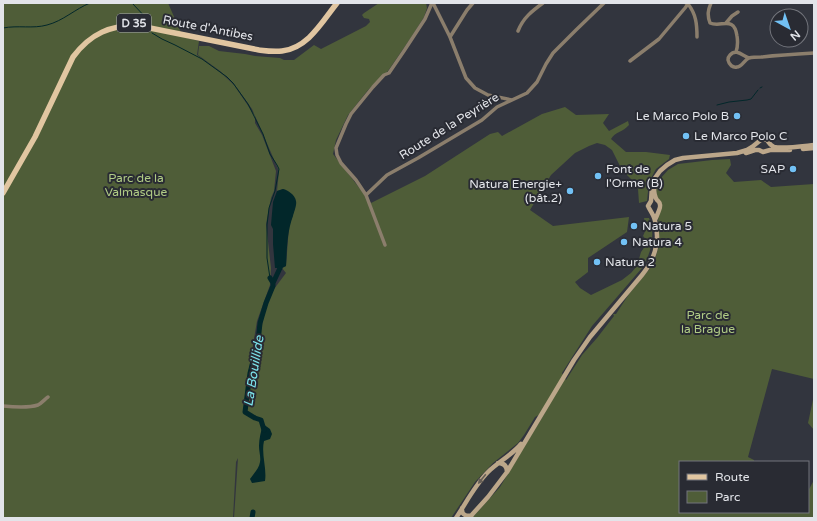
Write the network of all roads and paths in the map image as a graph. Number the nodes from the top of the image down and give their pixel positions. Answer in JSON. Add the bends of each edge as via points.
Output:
{"nodes":[{"id":1,"x":334,"y":3,"type":"edge"},
{"id":2,"x":337,"y":3,"type":"edge"},
{"id":3,"x":433,"y":3,"type":"edge"},
{"id":4,"x":473,"y":3,"type":"edge"},
{"id":5,"x":543,"y":3,"type":"edge"},
{"id":6,"x":604,"y":3,"type":"edge"},
{"id":7,"x":711,"y":3,"type":"edge"},
{"id":8,"x":687,"y":4,"type":"edge"},
{"id":9,"x":738,"y":12,"type":"dead end"},
{"id":10,"x":726,"y":23,"type":"junction"},
{"id":11,"x":518,"y":31,"type":"dead end"},
{"id":12,"x":450,"y":37,"type":"junction"},
{"id":13,"x":698,"y":37,"type":"dead end"},
{"id":14,"x":736,"y":52,"type":"junction"},
{"id":15,"x":814,"y":53,"type":"edge"},
{"id":16,"x":741,"y":54,"type":"junction"},
{"id":17,"x":749,"y":58,"type":"junction"},
{"id":18,"x":630,"y":61,"type":"dead end"},
{"id":19,"x":741,"y":65,"type":"junction"},
{"id":20,"x":512,"y":100,"type":"junction"},
{"id":21,"x":757,"y":144,"type":"junction"},
{"id":22,"x":769,"y":144,"type":"junction"},
{"id":23,"x":814,"y":145,"type":"edge"},
{"id":24,"x":814,"y":148,"type":"edge"},
{"id":25,"x":759,"y":150,"type":"junction"},
{"id":26,"x":767,"y":150,"type":"junction"},
{"id":27,"x":3,"y":187,"type":"edge"},
{"id":28,"x":3,"y":192,"type":"edge"},
{"id":29,"x":366,"y":195,"type":"junction"},
{"id":30,"x":657,"y":201,"type":"junction"},
{"id":31,"x":651,"y":202,"type":"junction"},
{"id":32,"x":651,"y":212,"type":"junction"},
{"id":33,"x":658,"y":212,"type":"junction"},
{"id":34,"x":655,"y":220,"type":"junction"},
{"id":35,"x":385,"y":245,"type":"dead end"},
{"id":36,"x":48,"y":397,"type":"dead end"},
{"id":37,"x":3,"y":406,"type":"edge"},
{"id":38,"x":530,"y":433,"type":"junction"},
{"id":39,"x":498,"y":463,"type":"junction"},
{"id":40,"x":507,"y":472,"type":"junction"},
{"id":41,"x":462,"y":508,"type":"junction"},
{"id":42,"x":471,"y":517,"type":"edge"},
{"id":43,"x":456,"y":518,"type":"edge"}],
"edges":[{"from":1,"to":27,"type":"main road","name":"Route d'Antibes","number":"D 35","via":[[306,38],[294,46],[282,49],[258,48],[140,24],[114,26],[99,31],[86,39],[71,56],[31,140]]},
{"from":2,"to":28,"type":"main road","name":"Route d'Antibes","number":"D 35","via":[[307,39],[295,48],[283,51],[271,52],[140,26],[120,26],[100,33],[82,46],[73,58],[35,137]]},
{"from":3,"to":12,"type":"street"},
{"from":3,"to":29,"type":"street","via":[[388,73],[351,114],[336,148],[341,163]]},
{"from":4,"to":12,"type":"street"},
{"from":5,"to":11,"type":"street","via":[[531,12]]},
{"from":6,"to":20,"type":"street","name":"Route de la Peyrière","via":[[553,53],[537,82],[527,93]]},
{"from":7,"to":10,"type":"street","via":[[708,12],[710,23]]},
{"from":8,"to":13,"type":"street","via":[[696,18]]},
{"from":8,"to":18,"type":"street","via":[[659,38]]},
{"from":9,"to":10,"type":"street"},
{"from":10,"to":14,"type":"street","via":[[736,29]]},
{"from":12,"to":20,"type":"street","via":[[466,78],[475,88],[488,95]]},
{"from":14,"to":16,"type":"street"},
{"from":14,"to":19,"type":"street","via":[[729,55],[728,60],[734,67]]},
{"from":15,"to":17,"type":"street"},
{"from":16,"to":17,"type":"street"},
{"from":16,"to":19,"type":"street","via":[[744,60]]},
{"from":17,"to":19,"type":"street"},
{"from":20,"to":29,"type":"street","name":"Route de la Peyrière","via":[[387,176]]},
{"from":21,"to":22,"type":"main road","via":[[764,139]]},
{"from":21,"to":25,"type":"main road"},
{"from":21,"to":31,"type":"main road","via":[[733,154],[680,159],[667,165],[655,178]]},
{"from":22,"to":23,"type":"main road","via":[[774,147]]},
{"from":22,"to":26,"type":"main road"},
{"from":24,"to":26,"type":"main road"},
{"from":25,"to":26,"type":"main road"},
{"from":25,"to":30,"type":"main road","via":[[738,155],[684,160],[672,164],[662,172],[655,184]]},
{"from":29,"to":35,"type":"street"},
{"from":30,"to":31,"type":"main road"},
{"from":30,"to":33,"type":"main road","via":[[660,204]]},
{"from":31,"to":32,"type":"main road","via":[[648,206]]},
{"from":32,"to":33,"type":"main road"},
{"from":32,"to":34,"type":"main road"},
{"from":33,"to":34,"type":"main road"},
{"from":34,"to":38,"type":"main road","via":[[656,247],[650,264],[590,337]]},
{"from":36,"to":37,"type":"street","via":[[36,405]]},
{"from":38,"to":39,"type":"main road","via":[[519,447]]},
{"from":38,"to":40,"type":"main road"},
{"from":39,"to":40,"type":"main road","via":[[505,465]]},
{"from":39,"to":41,"type":"main road","one_way":true,"via":[[480,481]]},
{"from":40,"to":42,"type":"main road"},
{"from":41,"to":42,"type":"main road","via":[[464,515]]},
{"from":41,"to":43,"type":"main road"}]}
